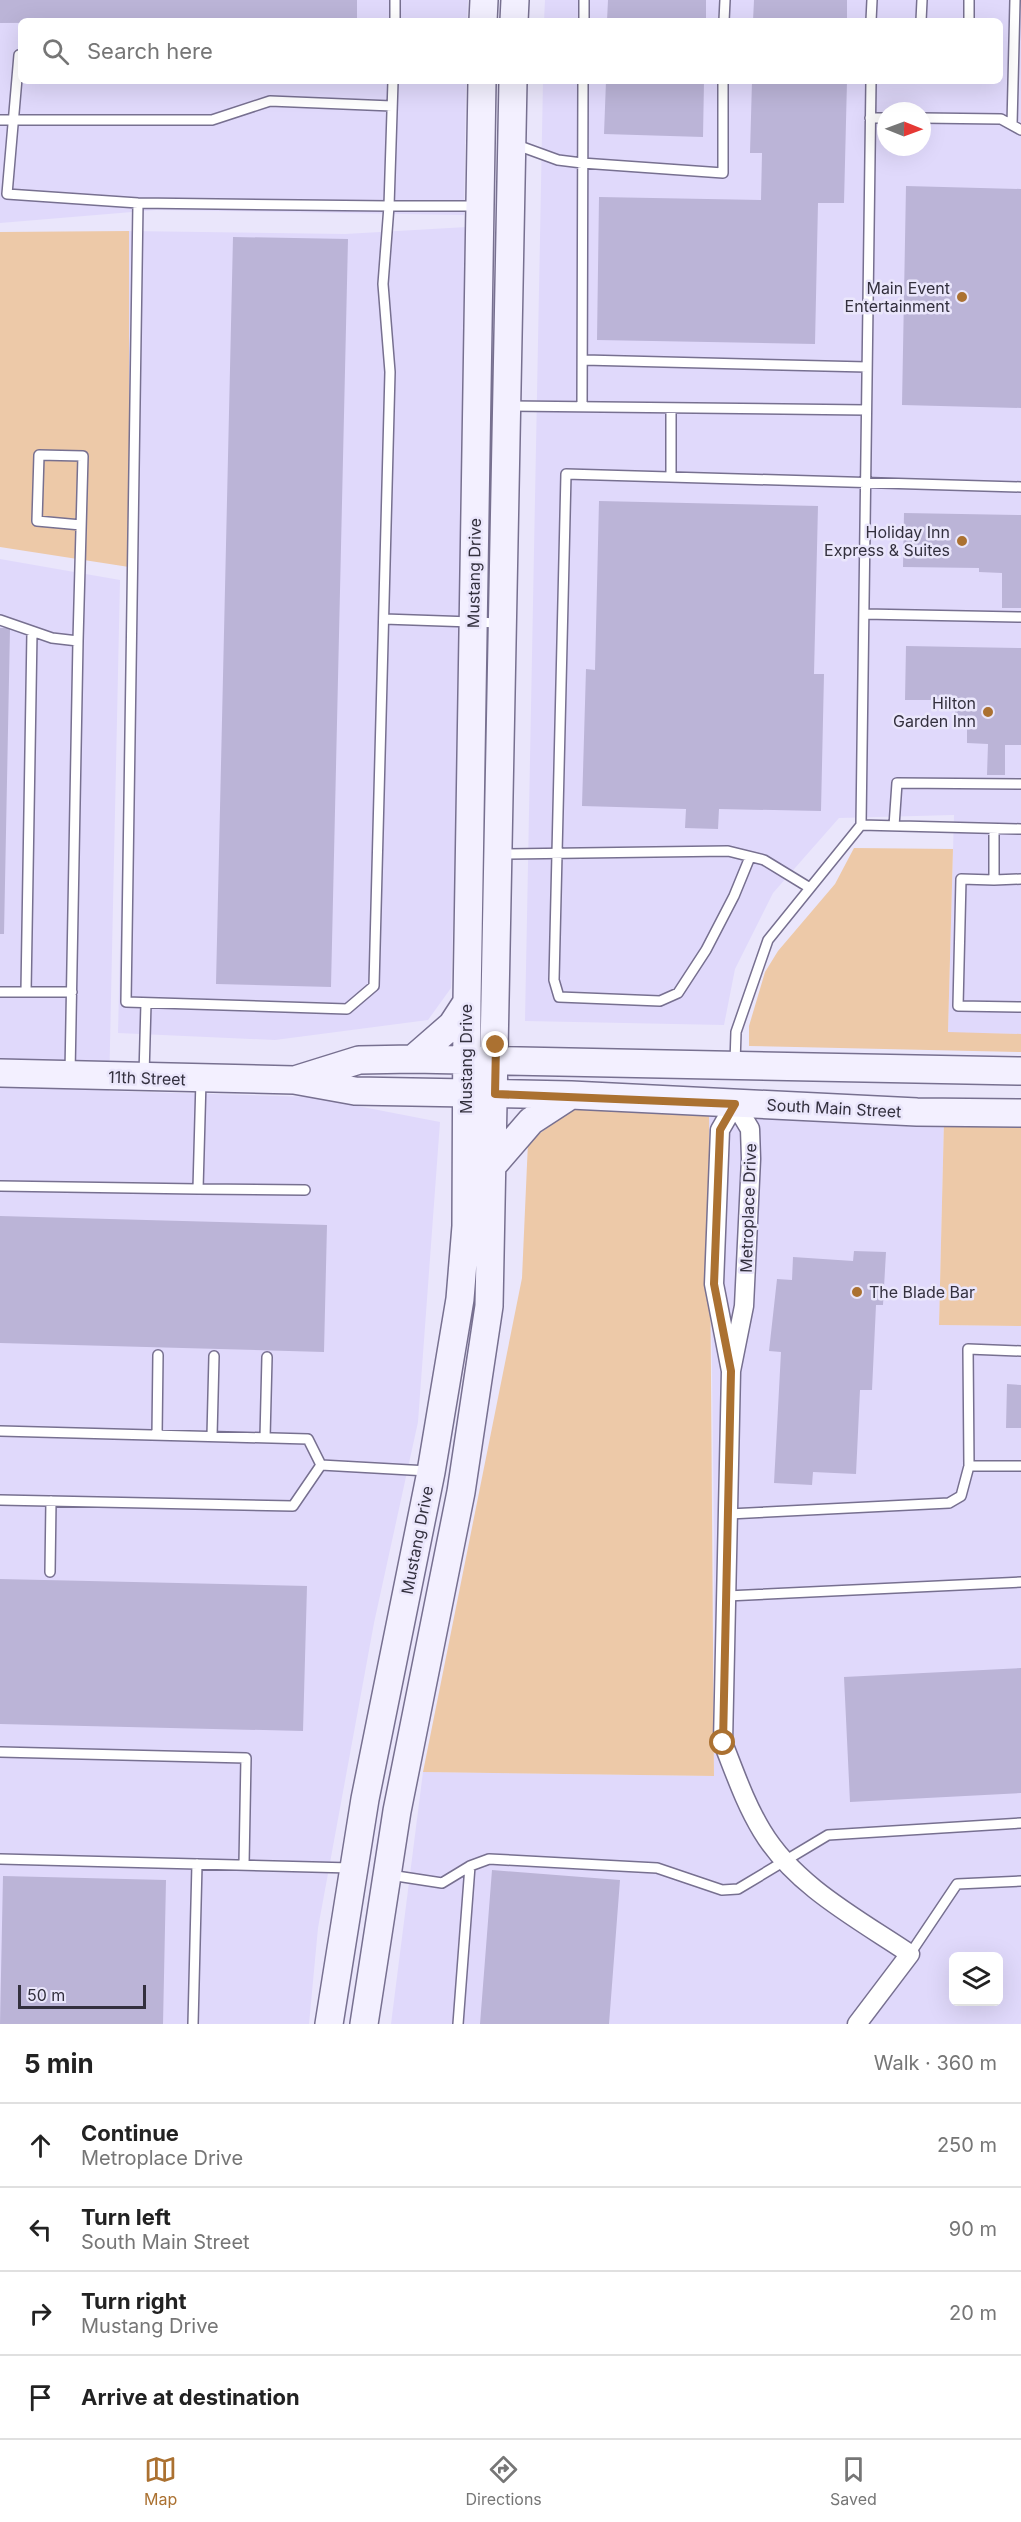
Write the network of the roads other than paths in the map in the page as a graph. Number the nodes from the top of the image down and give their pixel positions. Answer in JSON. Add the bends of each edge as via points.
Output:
{"nodes":[{"id":1,"x":395,"y":0,"type":"edge"},
{"id":2,"x":484,"y":0,"type":"edge"},
{"id":3,"x":515,"y":0,"type":"edge"},
{"id":4,"x":584,"y":0,"type":"edge"},
{"id":5,"x":725,"y":0,"type":"edge"},
{"id":6,"x":872,"y":0,"type":"edge"},
{"id":7,"x":922,"y":0,"type":"edge"},
{"id":8,"x":969,"y":0,"type":"edge"},
{"id":9,"x":1015,"y":0,"type":"edge"},
{"id":10,"x":395,"y":18,"type":"edge"},
{"id":11,"x":483,"y":18,"type":"edge"},
{"id":12,"x":514,"y":18,"type":"edge"},
{"id":13,"x":584,"y":18,"type":"edge"},
{"id":14,"x":724,"y":18,"type":"edge"},
{"id":15,"x":871,"y":18,"type":"edge"},
{"id":16,"x":921,"y":18,"type":"edge"},
{"id":17,"x":969,"y":18,"type":"edge"},
{"id":18,"x":18,"y":67,"type":"edge"},
{"id":19,"x":393,"y":84,"type":"edge"},
{"id":20,"x":482,"y":84,"type":"edge"},
{"id":21,"x":513,"y":84,"type":"edge"},
{"id":22,"x":583,"y":84,"type":"edge"},
{"id":23,"x":723,"y":84,"type":"edge"},
{"id":24,"x":871,"y":84,"type":"edge"},
{"id":25,"x":392,"y":106,"type":"junction"},
{"id":26,"x":870,"y":118,"type":"junction"},
{"id":27,"x":877,"y":118,"type":"edge"},
{"id":28,"x":931,"y":118,"type":"edge"},
{"id":29,"x":0,"y":120,"type":"edge"},
{"id":30,"x":14,"y":120,"type":"junction"},
{"id":31,"x":1012,"y":124,"type":"junction"},
{"id":32,"x":1021,"y":129,"type":"edge"},
{"id":33,"x":512,"y":144,"type":"junction"},
{"id":34,"x":582,"y":163,"type":"junction"},
{"id":35,"x":4,"y":194,"type":"edge"},
{"id":36,"x":138,"y":202,"type":"junction"},
{"id":37,"x":388,"y":206,"type":"junction"},
{"id":38,"x":480,"y":206,"type":"junction"},
{"id":39,"x":584,"y":360,"type":"junction"},
{"id":40,"x":867,"y":367,"type":"junction"},
{"id":41,"x":477,"y":406,"type":"junction"},
{"id":42,"x":507,"y":406,"type":"junction"},
{"id":43,"x":582,"y":407,"type":"junction"},
{"id":44,"x":671,"y":408,"type":"junction"},
{"id":45,"x":866,"y":410,"type":"junction"},
{"id":46,"x":671,"y":476,"type":"junction"},
{"id":47,"x":865,"y":482,"type":"junction"},
{"id":48,"x":1021,"y":487,"type":"edge"},
{"id":49,"x":81,"y":525,"type":"junction"},
{"id":50,"x":864,"y":614,"type":"junction"},
{"id":51,"x":1021,"y":617,"type":"edge"},
{"id":52,"x":0,"y":620,"type":"edge"},
{"id":53,"x":384,"y":620,"type":"junction"},
{"id":54,"x":473,"y":622,"type":"junction"},
{"id":55,"x":503,"y":623,"type":"junction"},
{"id":56,"x":32,"y":632,"type":"junction"},
{"id":57,"x":78,"y":641,"type":"junction"},
{"id":58,"x":1021,"y":784,"type":"edge"},
{"id":59,"x":861,"y":825,"type":"junction"},
{"id":60,"x":894,"y":826,"type":"junction"},
{"id":61,"x":994,"y":829,"type":"junction"},
{"id":62,"x":1021,"y":829,"type":"edge"},
{"id":63,"x":499,"y":854,"type":"junction"},
{"id":64,"x":557,"y":854,"type":"junction"},
{"id":65,"x":750,"y":857,"type":"junction"},
{"id":66,"x":1021,"y":879,"type":"edge"},
{"id":67,"x":994,"y":880,"type":"junction"},
{"id":68,"x":810,"y":888,"type":"junction"},
{"id":69,"x":0,"y":992,"type":"edge"},
{"id":70,"x":26,"y":992,"type":"junction"},
{"id":71,"x":72,"y":992,"type":"junction"},
{"id":72,"x":466,"y":1002,"type":"junction"},
{"id":73,"x":146,"y":1003,"type":"junction"},
{"id":74,"x":1021,"y":1007,"type":"edge"},
{"id":75,"x":413,"y":1059,"type":"junction"},
{"id":76,"x":466,"y":1059,"type":"junction"},
{"id":77,"x":495,"y":1059,"type":"junction"},
{"id":78,"x":735,"y":1066,"type":"junction"},
{"id":79,"x":917,"y":1070,"type":"junction"},
{"id":80,"x":1021,"y":1071,"type":"edge"},
{"id":81,"x":0,"y":1073,"type":"edge"},
{"id":82,"x":70,"y":1075,"type":"junction"},
{"id":83,"x":144,"y":1078,"type":"junction"},
{"id":84,"x":201,"y":1080,"type":"junction"},
{"id":85,"x":294,"y":1080,"type":"junction"},
{"id":86,"x":466,"y":1094,"type":"junction"},
{"id":87,"x":495,"y":1094,"type":"junction"},
{"id":88,"x":571,"y":1095,"type":"junction"},
{"id":89,"x":735,"y":1104,"type":"junction"},
{"id":90,"x":917,"y":1112,"type":"junction"},
{"id":91,"x":1021,"y":1113,"type":"edge"},
{"id":92,"x":493,"y":1165,"type":"junction"},
{"id":93,"x":0,"y":1186,"type":"edge"},
{"id":94,"x":198,"y":1189,"type":"junction"},
{"id":95,"x":305,"y":1190,"type":"dead end"},
{"id":96,"x":1021,"y":1350,"type":"edge"},
{"id":97,"x":159,"y":1355,"type":"dead end"},
{"id":98,"x":214,"y":1356,"type":"dead end"},
{"id":99,"x":267,"y":1357,"type":"dead end"},
{"id":100,"x":731,"y":1371,"type":"junction"},
{"id":101,"x":0,"y":1431,"type":"edge"},
{"id":102,"x":157,"y":1435,"type":"junction"},
{"id":103,"x":212,"y":1436,"type":"junction"},
{"id":104,"x":265,"y":1437,"type":"junction"},
{"id":105,"x":321,"y":1465,"type":"junction"},
{"id":106,"x":969,"y":1466,"type":"junction"},
{"id":107,"x":1021,"y":1466,"type":"edge"},
{"id":108,"x":431,"y":1472,"type":"junction"},
{"id":109,"x":0,"y":1500,"type":"edge"},
{"id":110,"x":51,"y":1501,"type":"junction"},
{"id":111,"x":729,"y":1514,"type":"junction"},
{"id":112,"x":50,"y":1572,"type":"dead end"},
{"id":113,"x":1021,"y":1582,"type":"edge"},
{"id":114,"x":727,"y":1596,"type":"junction"},
{"id":115,"x":0,"y":1752,"type":"edge"},
{"id":116,"x":1021,"y":1823,"type":"edge"},
{"id":117,"x":0,"y":1859,"type":"edge"},
{"id":118,"x":785,"y":1862,"type":"junction"},
{"id":119,"x":196,"y":1864,"type":"junction"},
{"id":120,"x":244,"y":1864,"type":"junction"},
{"id":121,"x":470,"y":1866,"type":"junction"},
{"id":122,"x":354,"y":1868,"type":"junction"},
{"id":123,"x":387,"y":1875,"type":"junction"},
{"id":124,"x":1021,"y":1881,"type":"edge"},
{"id":125,"x":909,"y":1954,"type":"junction"},
{"id":126,"x":193,"y":2024,"type":"edge"},
{"id":127,"x":329,"y":2024,"type":"edge"},
{"id":128,"x":364,"y":2024,"type":"edge"},
{"id":129,"x":458,"y":2024,"type":"edge"},
{"id":130,"x":856,"y":2024,"type":"edge"}],
"edges":[{"from":1,"to":10,"type":"lane"},
{"from":2,"to":11,"type":"main road"},
{"from":3,"to":12,"type":"main road"},
{"from":4,"to":13,"type":"lane"},
{"from":5,"to":14,"type":"lane"},
{"from":6,"to":15,"type":"lane"},
{"from":7,"to":16,"type":"lane"},
{"from":8,"to":17,"type":"lane"},
{"from":9,"to":31,"type":"lane"},
{"from":18,"to":30,"type":"lane"},
{"from":19,"to":25,"type":"lane"},
{"from":20,"to":38,"type":"main road","name":"Mustang Drive"},
{"from":21,"to":33,"type":"main road","name":"Mustang Drive"},
{"from":22,"to":34,"type":"lane"},
{"from":23,"to":34,"type":"lane","via":[[723,173]]},
{"from":24,"to":26,"type":"lane"},
{"from":25,"to":30,"type":"lane","via":[[270,101],[212,120]]},
{"from":25,"to":37,"type":"lane"},
{"from":26,"to":27,"type":"lane"},
{"from":26,"to":40,"type":"lane"},
{"from":28,"to":31,"type":"lane","via":[[1002,119]]},
{"from":29,"to":30,"type":"lane"},
{"from":30,"to":35,"type":"lane"},
{"from":31,"to":32,"type":"lane"},
{"from":33,"to":34,"type":"lane","via":[[558,160]]},
{"from":33,"to":42,"type":"main road","name":"Mustang Drive"},
{"from":34,"to":39,"type":"lane"},
{"from":35,"to":36,"type":"lane"},
{"from":36,"to":37,"type":"lane"},
{"from":36,"to":73,"type":"lane","via":[[126,1002]]},
{"from":37,"to":38,"type":"lane"},
{"from":37,"to":53,"type":"lane","via":[[383,284],[390,372]]},
{"from":38,"to":41,"type":"main road","name":"Mustang Drive"},
{"from":39,"to":40,"type":"lane"},
{"from":39,"to":43,"type":"lane"},
{"from":40,"to":45,"type":"lane"},
{"from":41,"to":42,"type":"main road"},
{"from":41,"to":54,"type":"main road","name":"Mustang Drive"},
{"from":42,"to":43,"type":"lane"},
{"from":42,"to":55,"type":"main road","name":"Mustang Drive"},
{"from":43,"to":44,"type":"lane"},
{"from":44,"to":45,"type":"lane"},
{"from":44,"to":46,"type":"lane"},
{"from":45,"to":47,"type":"lane"},
{"from":46,"to":47,"type":"lane"},
{"from":46,"to":64,"type":"lane","via":[[566,474]]},
{"from":47,"to":48,"type":"lane"},
{"from":47,"to":50,"type":"lane"},
{"from":49,"to":49,"type":"lane","via":[[83,456],[39,455],[36,521]]},
{"from":49,"to":57,"type":"lane"},
{"from":50,"to":51,"type":"lane"},
{"from":50,"to":59,"type":"lane"},
{"from":52,"to":56,"type":"lane"},
{"from":53,"to":54,"type":"lane"},
{"from":53,"to":73,"type":"lane","via":[[374,986],[346,1009]]},
{"from":54,"to":55,"type":"lane"},
{"from":54,"to":72,"type":"main road","name":"Mustang Drive"},
{"from":55,"to":63,"type":"main road","name":"Mustang Drive"},
{"from":56,"to":57,"type":"lane"},
{"from":56,"to":70,"type":"lane"},
{"from":57,"to":71,"type":"lane"},
{"from":58,"to":60,"type":"lane","via":[[897,783]]},
{"from":59,"to":60,"type":"lane"},
{"from":59,"to":68,"type":"lane"},
{"from":60,"to":61,"type":"lane"},
{"from":61,"to":62,"type":"lane"},
{"from":61,"to":67,"type":"lane"},
{"from":63,"to":64,"type":"lane"},
{"from":63,"to":77,"type":"main road","name":"Mustang Drive"},
{"from":64,"to":65,"type":"lane","via":[[728,852]]},
{"from":64,"to":65,"type":"lane","via":[[554,980],[559,997],[660,1001],[678,993],[706,950]]},
{"from":65,"to":68,"type":"lane","via":[[764,860]]},
{"from":66,"to":67,"type":"lane"},
{"from":67,"to":74,"type":"lane","via":[[961,879],[958,1006]]},
{"from":68,"to":78,"type":"lane","via":[[768,940],[736,1032]]},
{"from":69,"to":70,"type":"lane"},
{"from":70,"to":71,"type":"lane"},
{"from":71,"to":82,"type":"lane"},
{"from":72,"to":75,"type":"main road","via":[[452,1025]]},
{"from":72,"to":76,"type":"main road","name":"Mustang Drive"},
{"from":73,"to":83,"type":"lane"},
{"from":75,"to":76,"type":"main road","name":"11th Street"},
{"from":75,"to":85,"type":"main road","name":"11th Street","via":[[359,1060]]},
{"from":76,"to":77,"type":"main road"},
{"from":76,"to":86,"type":"main road","name":"Mustang Drive"},
{"from":77,"to":78,"type":"main road"},
{"from":77,"to":87,"type":"main road","name":"Mustang Drive"},
{"from":78,"to":79,"type":"main road"},
{"from":78,"to":89,"type":"main road"},
{"from":79,"to":80,"type":"main road"},
{"from":79,"to":90,"type":"main road"},
{"from":81,"to":82,"type":"main road","name":"11th Street"},
{"from":82,"to":83,"type":"main road","name":"11th Street"},
{"from":83,"to":84,"type":"main road","name":"11th Street"},
{"from":84,"to":85,"type":"main road","name":"11th Street"},
{"from":84,"to":94,"type":"lane"},
{"from":85,"to":86,"type":"main road","name":"11th Street","via":[[355,1092]]},
{"from":86,"to":87,"type":"main road","name":"South Main Street"},
{"from":86,"to":108,"type":"main road","name":"Mustang Drive","via":[[466,1226],[460,1299]]},
{"from":87,"to":88,"type":"main road","name":"South Main Street"},
{"from":87,"to":92,"type":"main road","name":"Mustang Drive"},
{"from":88,"to":89,"type":"main road","name":"South Main Street"},
{"from":88,"to":92,"type":"main road","via":[[531,1121]]},
{"from":89,"to":90,"type":"main road","name":"South Main Street"},
{"from":89,"to":100,"type":"street","name":"Metroplace Drive","via":[[750,1129],[751,1159],[744,1306]]},
{"from":89,"to":100,"type":"street","name":"Metroplace Drive","via":[[720,1130],[714,1284]]},
{"from":90,"to":91,"type":"main road","name":"South Main Street"},
{"from":92,"to":123,"type":"main road","name":"Mustang Drive","via":[[488,1318],[461,1492]]},
{"from":93,"to":94,"type":"lane"},
{"from":94,"to":95,"type":"lane"},
{"from":96,"to":106,"type":"lane","via":[[968,1349]]},
{"from":97,"to":102,"type":"lane"},
{"from":98,"to":103,"type":"lane"},
{"from":99,"to":104,"type":"lane"},
{"from":100,"to":111,"type":"street","name":"Metroplace Drive"},
{"from":101,"to":102,"type":"lane"},
{"from":102,"to":103,"type":"lane"},
{"from":103,"to":104,"type":"lane"},
{"from":104,"to":105,"type":"lane","via":[[308,1438]]},
{"from":105,"to":108,"type":"lane"},
{"from":105,"to":110,"type":"lane","via":[[293,1506]]},
{"from":106,"to":107,"type":"lane"},
{"from":106,"to":111,"type":"lane","via":[[961,1496],[949,1503]]},
{"from":108,"to":122,"type":"main road","name":"Mustang Drive"},
{"from":109,"to":110,"type":"lane"},
{"from":110,"to":112,"type":"lane"},
{"from":111,"to":114,"type":"street","name":"Metroplace Drive"},
{"from":113,"to":114,"type":"lane"},
{"from":114,"to":118,"type":"street","name":"Metroplace Drive","via":[[723,1743],[743,1795],[763,1833]]},
{"from":115,"to":120,"type":"lane","via":[[246,1758]]},
{"from":116,"to":118,"type":"lane","via":[[828,1835]]},
{"from":117,"to":119,"type":"lane"},
{"from":118,"to":121,"type":"lane","via":[[738,1889],[722,1890],[657,1868],[489,1859]]},
{"from":118,"to":125,"type":"street","name":"Metroplace Drive","via":[[823,1896]]},
{"from":119,"to":120,"type":"lane"},
{"from":119,"to":126,"type":"lane"},
{"from":120,"to":122,"type":"lane"},
{"from":121,"to":123,"type":"lane","via":[[442,1883]]},
{"from":121,"to":129,"type":"lane"},
{"from":122,"to":123,"type":"main road"},
{"from":122,"to":127,"type":"main road","name":"Mustang Drive"},
{"from":123,"to":128,"type":"main road","name":"Mustang Drive"},
{"from":124,"to":125,"type":"lane","via":[[957,1884]]},
{"from":125,"to":130,"type":"street"}]}
